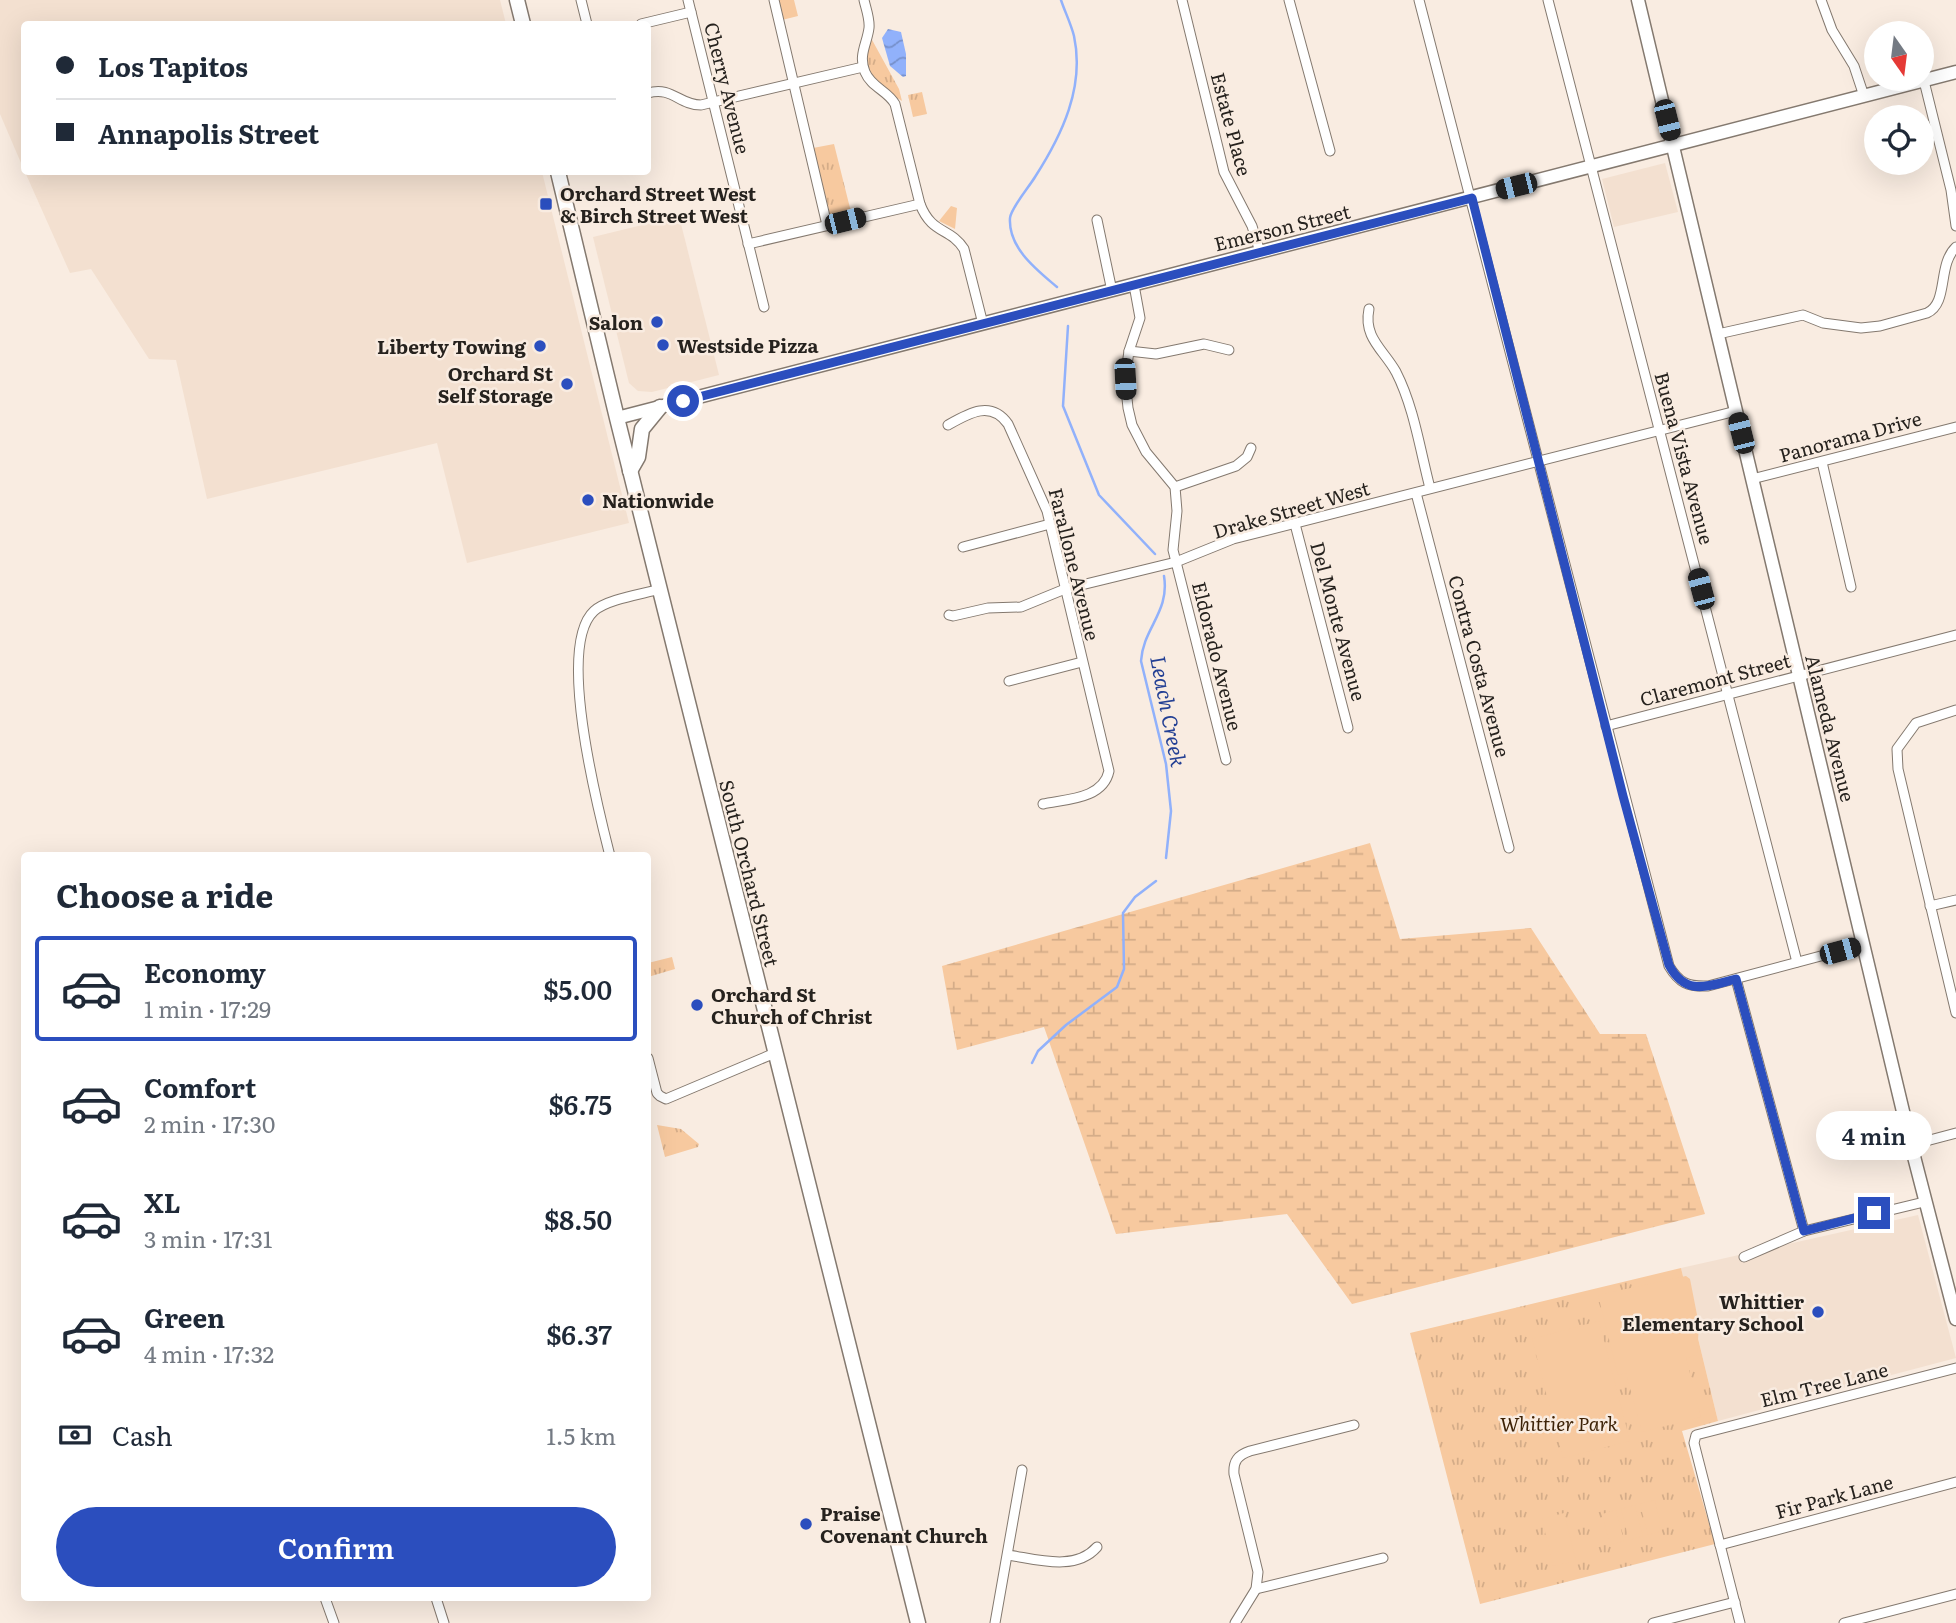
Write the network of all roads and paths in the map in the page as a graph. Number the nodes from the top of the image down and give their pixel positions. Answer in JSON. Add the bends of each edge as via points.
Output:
{"nodes":[{"id":1,"x":517,"y":0,"type":"edge"},
{"id":2,"x":581,"y":0,"type":"edge"},
{"id":3,"x":688,"y":0,"type":"edge"},
{"id":4,"x":774,"y":0,"type":"edge"},
{"id":5,"x":864,"y":0,"type":"edge"},
{"id":6,"x":1182,"y":0,"type":"edge"},
{"id":7,"x":1289,"y":0,"type":"edge"},
{"id":8,"x":1419,"y":0,"type":"edge"},
{"id":9,"x":1548,"y":0,"type":"edge"},
{"id":10,"x":1638,"y":0,"type":"edge"},
{"id":11,"x":1821,"y":0,"type":"edge"},
{"id":12,"x":691,"y":12,"type":"junction"},
{"id":13,"x":522,"y":21,"type":"edge"},
{"id":14,"x":586,"y":21,"type":"edge"},
{"id":15,"x":651,"y":22,"type":"edge"},
{"id":16,"x":863,"y":67,"type":"junction"},
{"id":17,"x":1956,"y":72,"type":"edge"},
{"id":18,"x":1934,"y":78,"type":"edge"},
{"id":19,"x":794,"y":84,"type":"junction"},
{"id":20,"x":1884,"y":91,"type":"edge"},
{"id":21,"x":1926,"y":91,"type":"edge"},
{"id":22,"x":651,"y":93,"type":"edge"},
{"id":23,"x":1864,"y":96,"type":"junction"},
{"id":24,"x":713,"y":102,"type":"junction"},
{"id":25,"x":1673,"y":145,"type":"junction"},
{"id":26,"x":1330,"y":151,"type":"dead end"},
{"id":27,"x":1591,"y":166,"type":"junction"},
{"id":28,"x":559,"y":175,"type":"edge"},
{"id":29,"x":1472,"y":198,"type":"junction"},
{"id":30,"x":920,"y":204,"type":"junction"},
{"id":31,"x":1097,"y":220,"type":"dead end"},
{"id":32,"x":827,"y":225,"type":"junction"},
{"id":33,"x":1956,"y":226,"type":"edge"},
{"id":34,"x":748,"y":244,"type":"junction"},
{"id":35,"x":1956,"y":247,"type":"edge"},
{"id":36,"x":1260,"y":252,"type":"junction"},
{"id":37,"x":1134,"y":285,"type":"junction"},
{"id":38,"x":1112,"y":290,"type":"junction"},
{"id":39,"x":764,"y":307,"type":"dead end"},
{"id":40,"x":1369,"y":309,"type":"dead end"},
{"id":41,"x":983,"y":324,"type":"junction"},
{"id":42,"x":1718,"y":334,"type":"junction"},
{"id":43,"x":1229,"y":350,"type":"dead end"},
{"id":44,"x":1129,"y":351,"type":"junction"},
{"id":45,"x":660,"y":407,"type":"junction"},
{"id":46,"x":1736,"y":411,"type":"junction"},
{"id":47,"x":617,"y":418,"type":"junction"},
{"id":48,"x":948,"y":425,"type":"dead end"},
{"id":49,"x":1956,"y":426,"type":"edge"},
{"id":50,"x":1660,"y":431,"type":"junction"},
{"id":51,"x":1251,"y":448,"type":"dead end"},
{"id":52,"x":1538,"y":461,"type":"junction"},
{"id":53,"x":1822,"y":462,"type":"junction"},
{"id":54,"x":630,"y":471,"type":"junction"},
{"id":55,"x":1752,"y":479,"type":"junction"},
{"id":56,"x":1175,"y":487,"type":"junction"},
{"id":57,"x":1430,"y":488,"type":"junction"},
{"id":58,"x":1416,"y":493,"type":"junction"},
{"id":59,"x":1050,"y":524,"type":"junction"},
{"id":60,"x":1295,"y":524,"type":"junction"},
{"id":61,"x":964,"y":547,"type":"dead end"},
{"id":62,"x":1176,"y":562,"type":"junction"},
{"id":63,"x":1852,"y":587,"type":"dead end"},
{"id":64,"x":660,"y":589,"type":"junction"},
{"id":65,"x":1065,"y":589,"type":"junction"},
{"id":66,"x":949,"y":615,"type":"dead end"},
{"id":67,"x":1956,"y":635,"type":"edge"},
{"id":68,"x":1082,"y":662,"type":"junction"},
{"id":69,"x":1798,"y":674,"type":"junction"},
{"id":70,"x":1009,"y":681,"type":"dead end"},
{"id":71,"x":1729,"y":693,"type":"junction"},
{"id":72,"x":1956,"y":710,"type":"edge"},
{"id":73,"x":1606,"y":726,"type":"junction"},
{"id":74,"x":1348,"y":728,"type":"dead end"},
{"id":75,"x":1226,"y":760,"type":"dead end"},
{"id":76,"x":1043,"y":804,"type":"dead end"},
{"id":77,"x":1509,"y":848,"type":"dead end"},
{"id":78,"x":609,"y":852,"type":"edge"},
{"id":79,"x":1956,"y":900,"type":"edge"},
{"id":80,"x":1930,"y":906,"type":"junction"},
{"id":81,"x":1862,"y":945,"type":"junction"},
{"id":82,"x":1797,"y":962,"type":"junction"},
{"id":83,"x":1736,"y":979,"type":"junction"},
{"id":84,"x":1956,"y":1013,"type":"edge"},
{"id":85,"x":775,"y":1053,"type":"junction"},
{"id":86,"x":651,"y":1072,"type":"edge"},
{"id":87,"x":1956,"y":1133,"type":"edge"},
{"id":88,"x":1911,"y":1145,"type":"junction"},
{"id":89,"x":1924,"y":1202,"type":"junction"},
{"id":90,"x":1804,"y":1231,"type":"junction"},
{"id":91,"x":1744,"y":1258,"type":"dead end"},
{"id":92,"x":1956,"y":1319,"type":"edge"},
{"id":93,"x":1956,"y":1368,"type":"edge"},
{"id":94,"x":1354,"y":1425,"type":"dead end"},
{"id":95,"x":1022,"y":1470,"type":"dead end"},
{"id":96,"x":1956,"y":1482,"type":"edge"},
{"id":97,"x":1720,"y":1545,"type":"junction"},
{"id":98,"x":1097,"y":1547,"type":"dead end"},
{"id":99,"x":1008,"y":1555,"type":"junction"},
{"id":100,"x":1383,"y":1558,"type":"dead end"},
{"id":101,"x":1256,"y":1589,"type":"junction"},
{"id":102,"x":1956,"y":1594,"type":"edge"},
{"id":103,"x":326,"y":1601,"type":"edge"},
{"id":104,"x":437,"y":1601,"type":"edge"},
{"id":105,"x":1735,"y":1602,"type":"junction"},
{"id":106,"x":334,"y":1623,"type":"edge"},
{"id":107,"x":444,"y":1623,"type":"edge"},
{"id":108,"x":918,"y":1623,"type":"edge"},
{"id":109,"x":995,"y":1623,"type":"edge"},
{"id":110,"x":1235,"y":1623,"type":"edge"},
{"id":111,"x":1653,"y":1623,"type":"edge"},
{"id":112,"x":1740,"y":1623,"type":"edge"},
{"id":113,"x":1844,"y":1623,"type":"edge"}],
"edges":[{"from":1,"to":13,"type":"main road"},
{"from":2,"to":14,"type":"street"},
{"from":3,"to":12,"type":"street","name":"Cherry Avenue"},
{"from":4,"to":19,"type":"street"},
{"from":5,"to":16,"type":"street","via":[[869,28]]},
{"from":6,"to":36,"type":"street","name":"Estate Place","via":[[1224,172]]},
{"from":7,"to":26,"type":"street"},
{"from":8,"to":29,"type":"street"},
{"from":9,"to":27,"type":"street","name":"Buena Vista Avenue"},
{"from":10,"to":25,"type":"main road","name":"Alameda Avenue"},
{"from":11,"to":23,"type":"street"},
{"from":12,"to":15,"type":"street"},
{"from":12,"to":24,"type":"street","name":"Cherry Avenue"},
{"from":16,"to":19,"type":"street"},
{"from":16,"to":30,"type":"street","via":[[872,84],[895,104]]},
{"from":17,"to":18,"type":"main road","name":"Emerson Street"},
{"from":19,"to":24,"type":"street"},
{"from":19,"to":32,"type":"street"},
{"from":20,"to":23,"type":"main road","name":"Emerson Street"},
{"from":21,"to":33,"type":"street"},
{"from":22,"to":24,"type":"street","via":[[667,91],[693,105]]},
{"from":23,"to":25,"type":"main road","name":"Emerson Street"},
{"from":24,"to":34,"type":"street","name":"Cherry Avenue"},
{"from":25,"to":27,"type":"main road","name":"Emerson Street"},
{"from":25,"to":42,"type":"main road","name":"Alameda Avenue"},
{"from":27,"to":29,"type":"main road","name":"Emerson Street"},
{"from":27,"to":50,"type":"street","name":"Buena Vista Avenue"},
{"from":28,"to":47,"type":"main road","name":"South Orchard Street"},
{"from":29,"to":36,"type":"main road","name":"Emerson Street"},
{"from":29,"to":52,"type":"street"},
{"from":30,"to":32,"type":"street"},
{"from":30,"to":41,"type":"street","via":[[933,225],[964,248]]},
{"from":31,"to":38,"type":"street"},
{"from":32,"to":34,"type":"street"},
{"from":34,"to":39,"type":"street","name":"Cherry Avenue"},
{"from":35,"to":42,"type":"street","via":[[1945,263],[1938,303],[1927,313],[1861,328],[1823,323],[1803,314]]},
{"from":36,"to":37,"type":"main road","name":"Emerson Street"},
{"from":37,"to":38,"type":"main road","name":"Emerson Street"},
{"from":37,"to":44,"type":"street","via":[[1140,318]]},
{"from":38,"to":41,"type":"main road","name":"Emerson Street"},
{"from":40,"to":57,"type":"street","via":[[1371,336],[1402,387]]},
{"from":41,"to":45,"type":"main road","name":"Emerson Street"},
{"from":42,"to":46,"type":"main road","name":"Alameda Avenue"},
{"from":43,"to":44,"type":"street","via":[[1205,344],[1156,354]]},
{"from":44,"to":56,"type":"street","via":[[1125,379],[1132,425],[1146,452]]},
{"from":45,"to":47,"type":"main road","name":"Emerson Street"},
{"from":45,"to":54,"type":"main road","via":[[642,429],[638,457]]},
{"from":46,"to":50,"type":"street"},
{"from":46,"to":55,"type":"main road","name":"Alameda Avenue"},
{"from":47,"to":54,"type":"main road","name":"South Orchard Street"},
{"from":48,"to":59,"type":"street","name":"Farallone Avenue","via":[[965,415],[987,410],[999,413],[1036,483]]},
{"from":49,"to":53,"type":"street","name":"Panorama Drive"},
{"from":50,"to":52,"type":"street"},
{"from":50,"to":71,"type":"street","name":"Buena Vista Avenue"},
{"from":51,"to":56,"type":"street","via":[[1236,467]]},
{"from":52,"to":57,"type":"street"},
{"from":52,"to":73,"type":"street"},
{"from":53,"to":55,"type":"street","name":"Panorama Drive"},
{"from":53,"to":63,"type":"street"},
{"from":54,"to":64,"type":"main road","name":"South Orchard Street"},
{"from":55,"to":69,"type":"main road","name":"Alameda Avenue"},
{"from":56,"to":62,"type":"street","name":"Eldorado Avenue"},
{"from":57,"to":58,"type":"street","name":"Drake Street West"},
{"from":58,"to":60,"type":"street","name":"Drake Street West"},
{"from":58,"to":77,"type":"street","name":"Contra Costa Avenue"},
{"from":59,"to":61,"type":"street"},
{"from":59,"to":65,"type":"street","name":"Farallone Avenue"},
{"from":60,"to":62,"type":"street","name":"Drake Street West","via":[[1233,540]]},
{"from":60,"to":74,"type":"street","name":"Del Monte Avenue"},
{"from":62,"to":65,"type":"street","name":"Drake Street West"},
{"from":62,"to":75,"type":"street","name":"Eldorado Avenue"},
{"from":64,"to":78,"type":"street","via":[[600,607],[590,616],[580,638],[583,731]]},
{"from":64,"to":85,"type":"main road","name":"South Orchard Street"},
{"from":65,"to":66,"type":"street","name":"Drake Street West","via":[[1021,607]]},
{"from":65,"to":68,"type":"street","name":"Farallone Avenue"},
{"from":67,"to":69,"type":"street","name":"Claremont Street"},
{"from":68,"to":70,"type":"street","name":"Farallone Avenue"},
{"from":68,"to":76,"type":"street","name":"Farallone Avenue","via":[[1109,766],[1107,778],[1094,793]]},
{"from":69,"to":71,"type":"street","name":"Claremont Street"},
{"from":69,"to":81,"type":"main road","name":"Alameda Avenue"},
{"from":71,"to":73,"type":"street","name":"Claremont Street"},
{"from":71,"to":82,"type":"street","name":"Buena Vista Avenue"},
{"from":72,"to":80,"type":"street","via":[[1916,723],[1897,749]]},
{"from":73,"to":83,"type":"street","via":[[1669,965],[1680,982],[1701,986]]},
{"from":79,"to":80,"type":"street"},
{"from":80,"to":84,"type":"street"},
{"from":81,"to":82,"type":"street"},
{"from":81,"to":88,"type":"main road","name":"Alameda Avenue"},
{"from":82,"to":83,"type":"street"},
{"from":83,"to":90,"type":"street"},
{"from":85,"to":86,"type":"street","via":[[666,1098],[657,1093]]},
{"from":85,"to":108,"type":"main road","name":"South Orchard Street"},
{"from":87,"to":88,"type":"street"},
{"from":88,"to":89,"type":"main road","name":"Alameda Avenue"},
{"from":89,"to":90,"type":"street"},
{"from":89,"to":92,"type":"main road","name":"Alameda Avenue"},
{"from":90,"to":91,"type":"street"},
{"from":93,"to":97,"type":"street","name":"Elm Tree Lane","via":[[1696,1435]]},
{"from":94,"to":101,"type":"street","via":[[1250,1451],[1235,1461],[1234,1474],[1258,1572]]},
{"from":95,"to":99,"type":"street"},
{"from":96,"to":97,"type":"street","name":"Fir Park Lane"},
{"from":97,"to":105,"type":"street"},
{"from":98,"to":99,"type":"street","via":[[1082,1558],[1065,1562]]},
{"from":99,"to":109,"type":"street"},
{"from":100,"to":101,"type":"street"},
{"from":101,"to":110,"type":"street"},
{"from":102,"to":113,"type":"street"},
{"from":103,"to":106,"type":"street"},
{"from":104,"to":107,"type":"street"},
{"from":105,"to":111,"type":"street"},
{"from":105,"to":112,"type":"street"}]}
